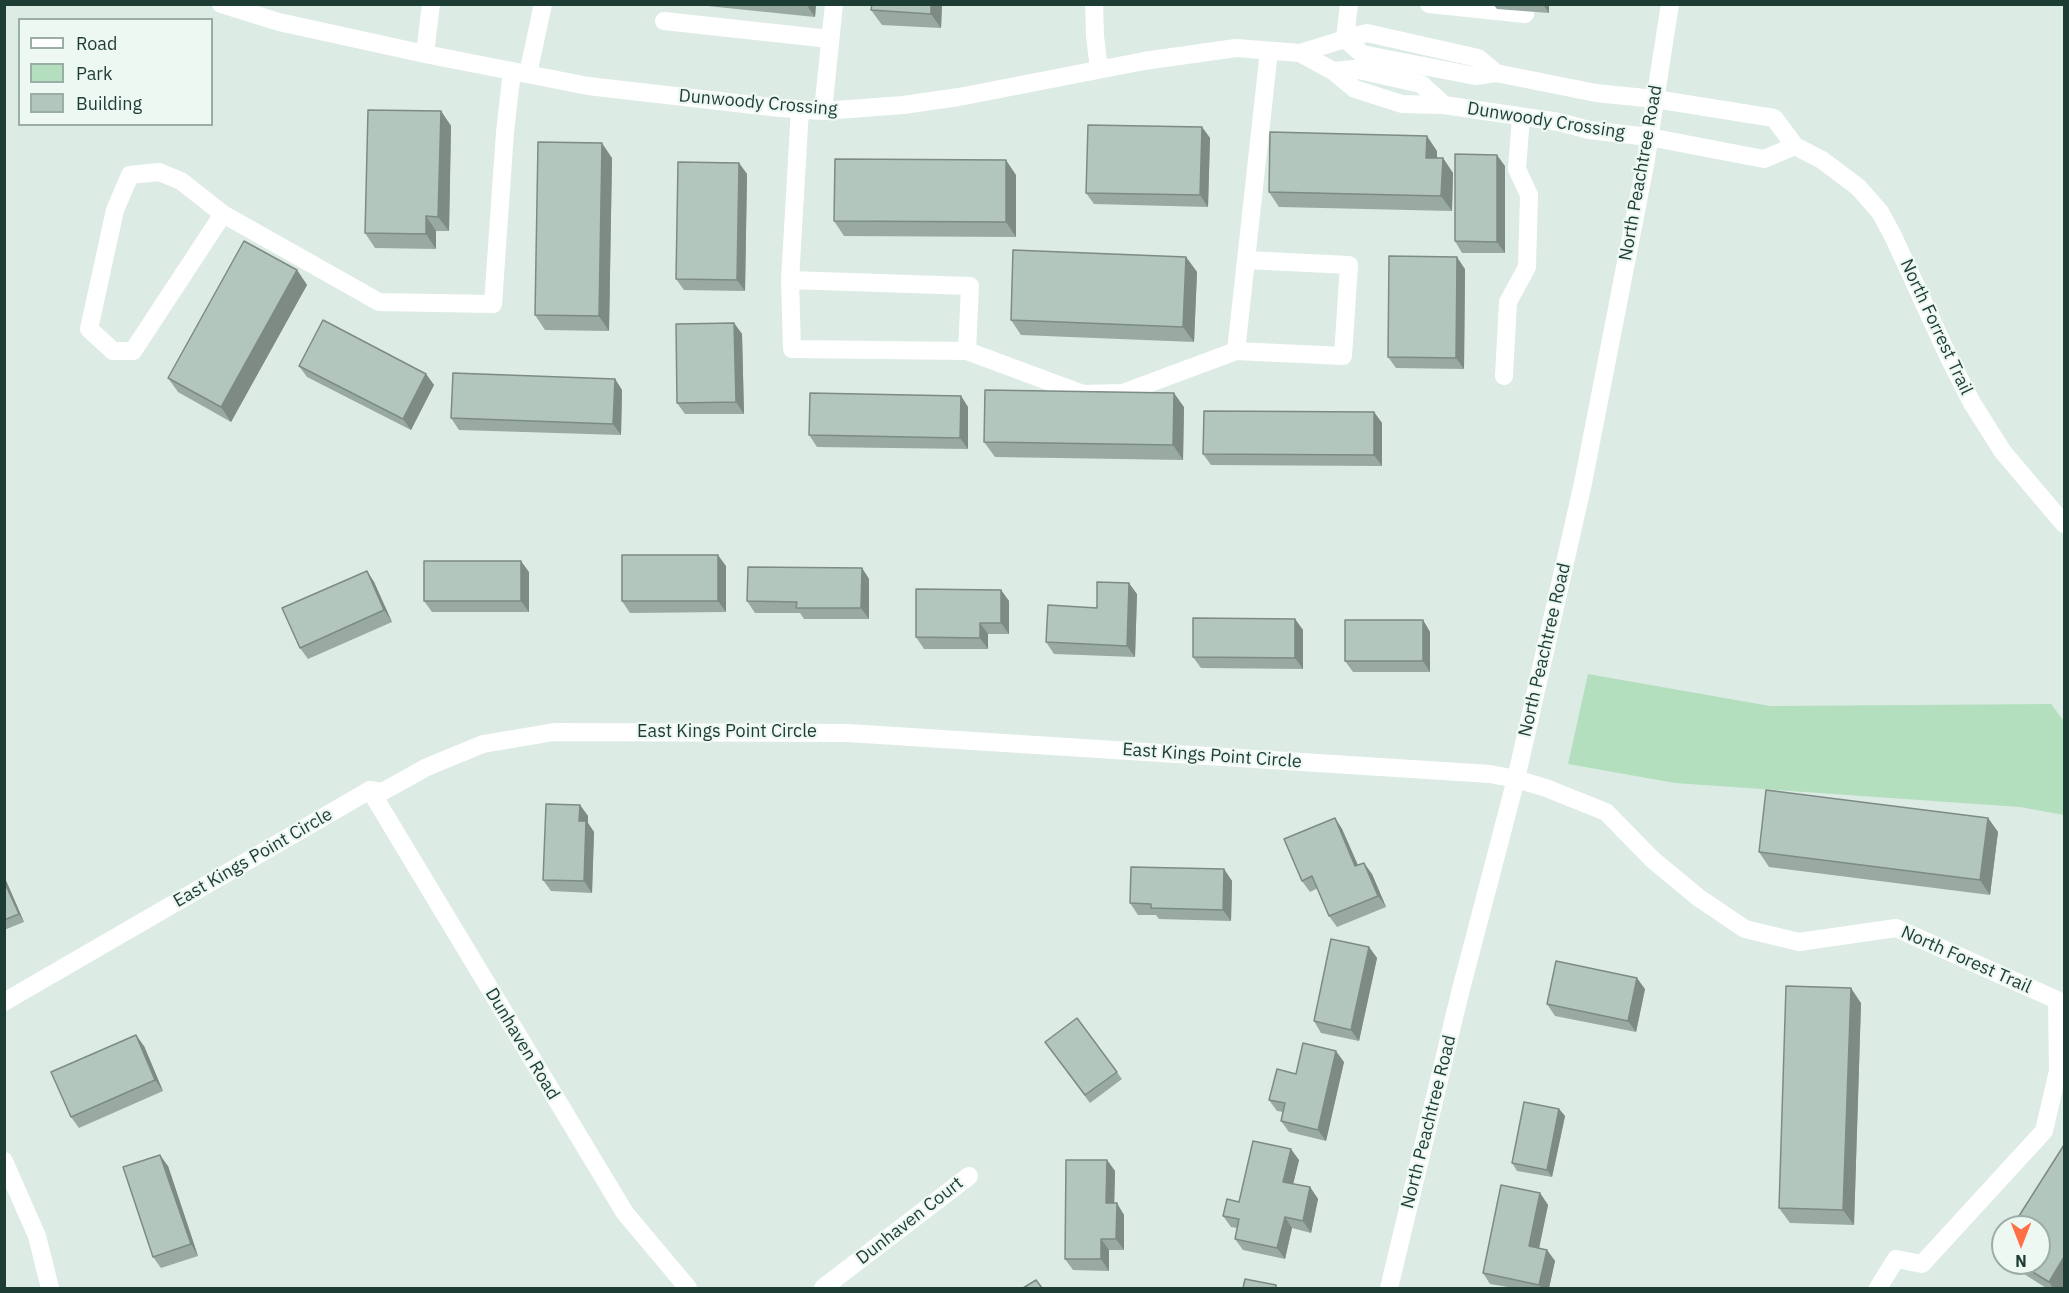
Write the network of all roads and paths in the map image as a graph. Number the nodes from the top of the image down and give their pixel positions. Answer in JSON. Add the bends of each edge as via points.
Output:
{"nodes":[{"id":1,"x":221,"y":4,"type":"edge"},
{"id":2,"x":431,"y":4,"type":"edge"},
{"id":3,"x":543,"y":4,"type":"edge"},
{"id":4,"x":834,"y":4,"type":"edge"},
{"id":5,"x":1094,"y":4,"type":"edge"},
{"id":6,"x":1348,"y":4,"type":"edge"},
{"id":7,"x":1430,"y":4,"type":"edge"},
{"id":8,"x":1670,"y":4,"type":"edge"},
{"id":9,"x":1525,"y":14,"type":"dead end"},
{"id":10,"x":664,"y":21,"type":"dead end"},
{"id":11,"x":830,"y":39,"type":"junction"},
{"id":12,"x":1345,"y":39,"type":"junction"},
{"id":13,"x":1269,"y":51,"type":"junction"},
{"id":14,"x":1300,"y":53,"type":"junction"},
{"id":15,"x":425,"y":54,"type":"junction"},
{"id":16,"x":1099,"y":69,"type":"junction"},
{"id":17,"x":520,"y":72,"type":"junction"},
{"id":18,"x":1655,"y":99,"type":"junction"},
{"id":19,"x":801,"y":109,"type":"junction"},
{"id":20,"x":823,"y":111,"type":"junction"},
{"id":21,"x":1521,"y":117,"type":"junction"},
{"id":22,"x":1649,"y":137,"type":"junction"},
{"id":23,"x":1795,"y":146,"type":"junction"},
{"id":24,"x":223,"y":214,"type":"junction"},
{"id":25,"x":1246,"y":260,"type":"junction"},
{"id":26,"x":790,"y":280,"type":"junction"},
{"id":27,"x":967,"y":351,"type":"junction"},
{"id":28,"x":1236,"y":351,"type":"junction"},
{"id":29,"x":1504,"y":376,"type":"dead end"},
{"id":30,"x":2064,"y":524,"type":"edge"},
{"id":31,"x":1516,"y":778,"type":"junction"},
{"id":32,"x":370,"y":790,"type":"junction"},
{"id":33,"x":2061,"y":1000,"type":"edge"},
{"id":34,"x":4,"y":1002,"type":"edge"},
{"id":35,"x":4,"y":1161,"type":"edge"},
{"id":36,"x":969,"y":1176,"type":"dead end"},
{"id":37,"x":50,"y":1288,"type":"edge"},
{"id":38,"x":688,"y":1288,"type":"edge"},
{"id":39,"x":823,"y":1288,"type":"edge"},
{"id":40,"x":1389,"y":1288,"type":"edge"},
{"id":41,"x":1878,"y":1288,"type":"edge"}],
"edges":[{"from":1,"to":15,"type":"street","name":"Dunwoody Crossing","via":[[279,22]]},
{"from":2,"to":15,"type":"street"},
{"from":3,"to":17,"type":"street"},
{"from":4,"to":11,"type":"street"},
{"from":5,"to":16,"type":"street"},
{"from":6,"to":12,"type":"street"},
{"from":7,"to":9,"type":"street"},
{"from":8,"to":18,"type":"street","name":"North Peachtree Road"},
{"from":10,"to":11,"type":"street"},
{"from":11,"to":20,"type":"street"},
{"from":12,"to":14,"type":"street","name":"Dunwoody Crossing"},
{"from":12,"to":18,"type":"street","name":"Dunwoody Crossing","via":[[1367,33],[1478,58],[1496,73],[1596,93]]},
{"from":13,"to":14,"type":"street","name":"Dunwoody Crossing"},
{"from":13,"to":16,"type":"street","name":"Dunwoody Crossing","via":[[1236,48]]},
{"from":13,"to":25,"type":"street"},
{"from":14,"to":21,"type":"street","name":"Dunwoody Crossing","via":[[1334,71],[1354,69],[1421,84],[1444,105]]},
{"from":15,"to":17,"type":"street","name":"Dunwoody Crossing"},
{"from":16,"to":20,"type":"street","name":"Dunwoody Crossing","via":[[959,97]]},
{"from":17,"to":19,"type":"street","name":"Dunwoody Crossing","via":[[588,86]]},
{"from":17,"to":24,"type":"street","via":[[505,132],[493,304],[379,302]]},
{"from":18,"to":22,"type":"street","name":"North Peachtree Road"},
{"from":18,"to":23,"type":"street","name":"North Forrest Trail","via":[[1774,118]]},
{"from":19,"to":20,"type":"street","name":"Dunwoody Crossing"},
{"from":19,"to":26,"type":"street"},
{"from":21,"to":22,"type":"street","name":"Dunwoody Crossing"},
{"from":21,"to":29,"type":"street","via":[[1517,169],[1529,195],[1527,267],[1508,302]]},
{"from":22,"to":23,"type":"street","via":[[1764,159]]},
{"from":22,"to":31,"type":"street","name":"North Peachtree Road","via":[[1583,483]]},
{"from":23,"to":30,"type":"street","name":"North Forrest Trail","via":[[1858,187],[1880,212],[1972,403],[2003,452]]},
{"from":24,"to":24,"type":"street","via":[[181,181],[159,172],[129,175],[115,210],[89,329],[113,351],[133,351]]},
{"from":25,"to":28,"type":"street"},
{"from":25,"to":28,"type":"street","via":[[1349,265],[1344,356]]},
{"from":26,"to":27,"type":"street","via":[[792,349]]},
{"from":26,"to":27,"type":"street","via":[[970,286]]},
{"from":27,"to":28,"type":"street","via":[[1083,394],[1123,393]]},
{"from":31,"to":32,"type":"street","name":"East Kings Point Circle","via":[[848,733],[554,732],[483,744],[427,767],[382,792]]},
{"from":31,"to":33,"type":"street","name":"North Forest Trail","via":[[1606,812],[1653,860],[1745,929],[1799,942],[1896,927]]},
{"from":31,"to":40,"type":"street","name":"North Peachtree Road"},
{"from":32,"to":34,"type":"street","name":"East Kings Point Circle"},
{"from":32,"to":38,"type":"street","name":"Dunhaven Road","via":[[625,1213]]},
{"from":33,"to":41,"type":"street","name":"North Forest Trail","via":[[2058,1071],[2044,1131],[1922,1264],[1896,1259]]},
{"from":35,"to":37,"type":"street","via":[[37,1236]]},
{"from":36,"to":39,"type":"street","name":"Dunhaven Court"}]}
